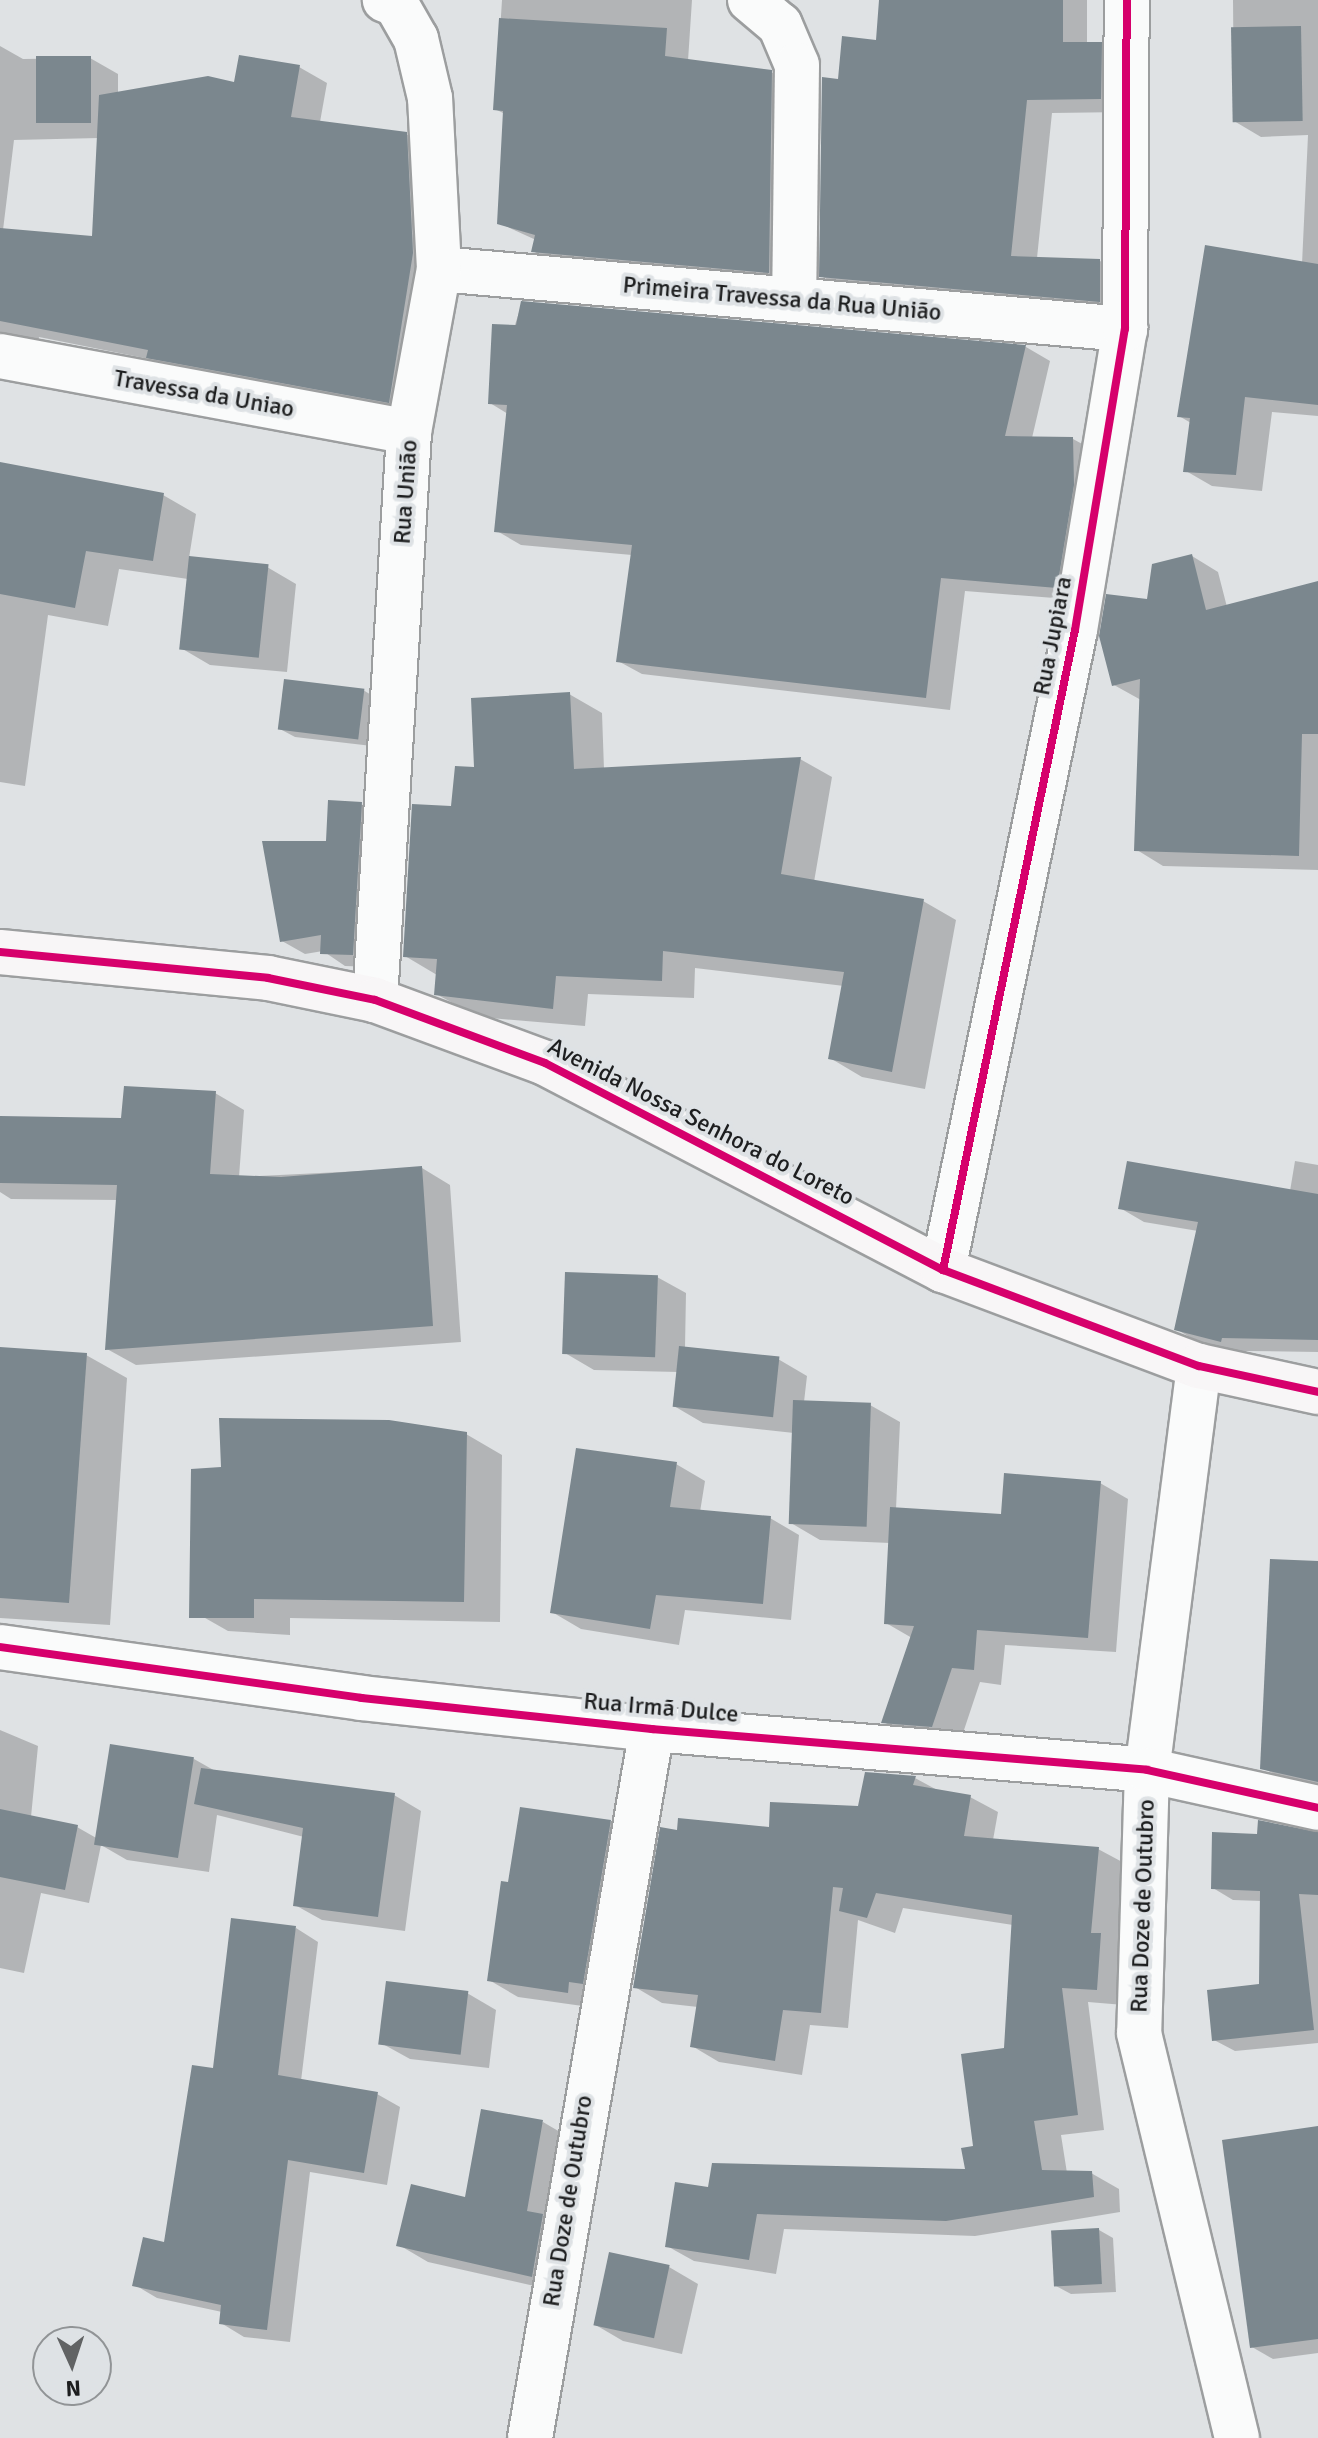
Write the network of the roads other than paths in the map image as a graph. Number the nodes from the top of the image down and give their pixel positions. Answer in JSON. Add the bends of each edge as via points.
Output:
{"nodes":[{"id":1,"x":385,"y":0,"type":"edge"},
{"id":2,"x":750,"y":0,"type":"edge"},
{"id":3,"x":1127,"y":0,"type":"edge"},
{"id":4,"x":439,"y":269,"type":"junction"},
{"id":5,"x":794,"y":299,"type":"junction"},
{"id":6,"x":1125,"y":329,"type":"junction"},
{"id":7,"x":0,"y":356,"type":"edge"},
{"id":8,"x":409,"y":432,"type":"junction"},
{"id":9,"x":0,"y":952,"type":"edge"},
{"id":10,"x":375,"y":1000,"type":"junction"},
{"id":11,"x":943,"y":1270,"type":"junction"},
{"id":12,"x":1199,"y":1366,"type":"junction"},
{"id":13,"x":1318,"y":1392,"type":"edge"},
{"id":14,"x":0,"y":1647,"type":"edge"},
{"id":15,"x":652,"y":1729,"type":"junction"},
{"id":16,"x":1147,"y":1770,"type":"junction"},
{"id":17,"x":1318,"y":1808,"type":"edge"},
{"id":18,"x":530,"y":2438,"type":"edge"},
{"id":19,"x":1237,"y":2438,"type":"edge"}],
"edges":[{"from":1,"to":4,"type":"street","name":"Rua União","via":[[396,4],[416,39],[430,98]]},
{"from":2,"to":5,"type":"street","via":[[780,25],[797,65]]},
{"from":3,"to":6,"type":"street","name":"Rua Jupiara"},
{"from":4,"to":5,"type":"street","name":"Primeira Travessa da Rua União"},
{"from":4,"to":8,"type":"street","name":"Rua União"},
{"from":5,"to":6,"type":"street","name":"Primeira Travessa da Rua União"},
{"from":6,"to":11,"type":"street","name":"Rua Jupiara","via":[[1075,630]]},
{"from":7,"to":8,"type":"street","name":"Travessa da Uniao"},
{"from":8,"to":10,"type":"street","name":"Rua União"},
{"from":9,"to":10,"type":"street","name":"Avenida Nossa Senhora do Loreto","via":[[268,978]]},
{"from":10,"to":11,"type":"street","name":"Avenida Nossa Senhora do Loreto","via":[[545,1063]]},
{"from":11,"to":12,"type":"street","name":"Avenida Nossa Senhora do Loreto"},
{"from":12,"to":13,"type":"street","name":"Avenida Nossa Senhora do Loreto"},
{"from":12,"to":16,"type":"street","name":"Rua Doze de Outubro"},
{"from":14,"to":15,"type":"street","name":"Rua Irmã Dulce","via":[[361,1698]]},
{"from":15,"to":16,"type":"street","name":"Rua Irmã Dulce"},
{"from":15,"to":18,"type":"street","name":"Rua Doze de Outubro"},
{"from":16,"to":17,"type":"street","name":"Rua Irmã Dulce"},
{"from":16,"to":19,"type":"street","name":"Rua Doze de Outubro","via":[[1139,2033]]}]}
